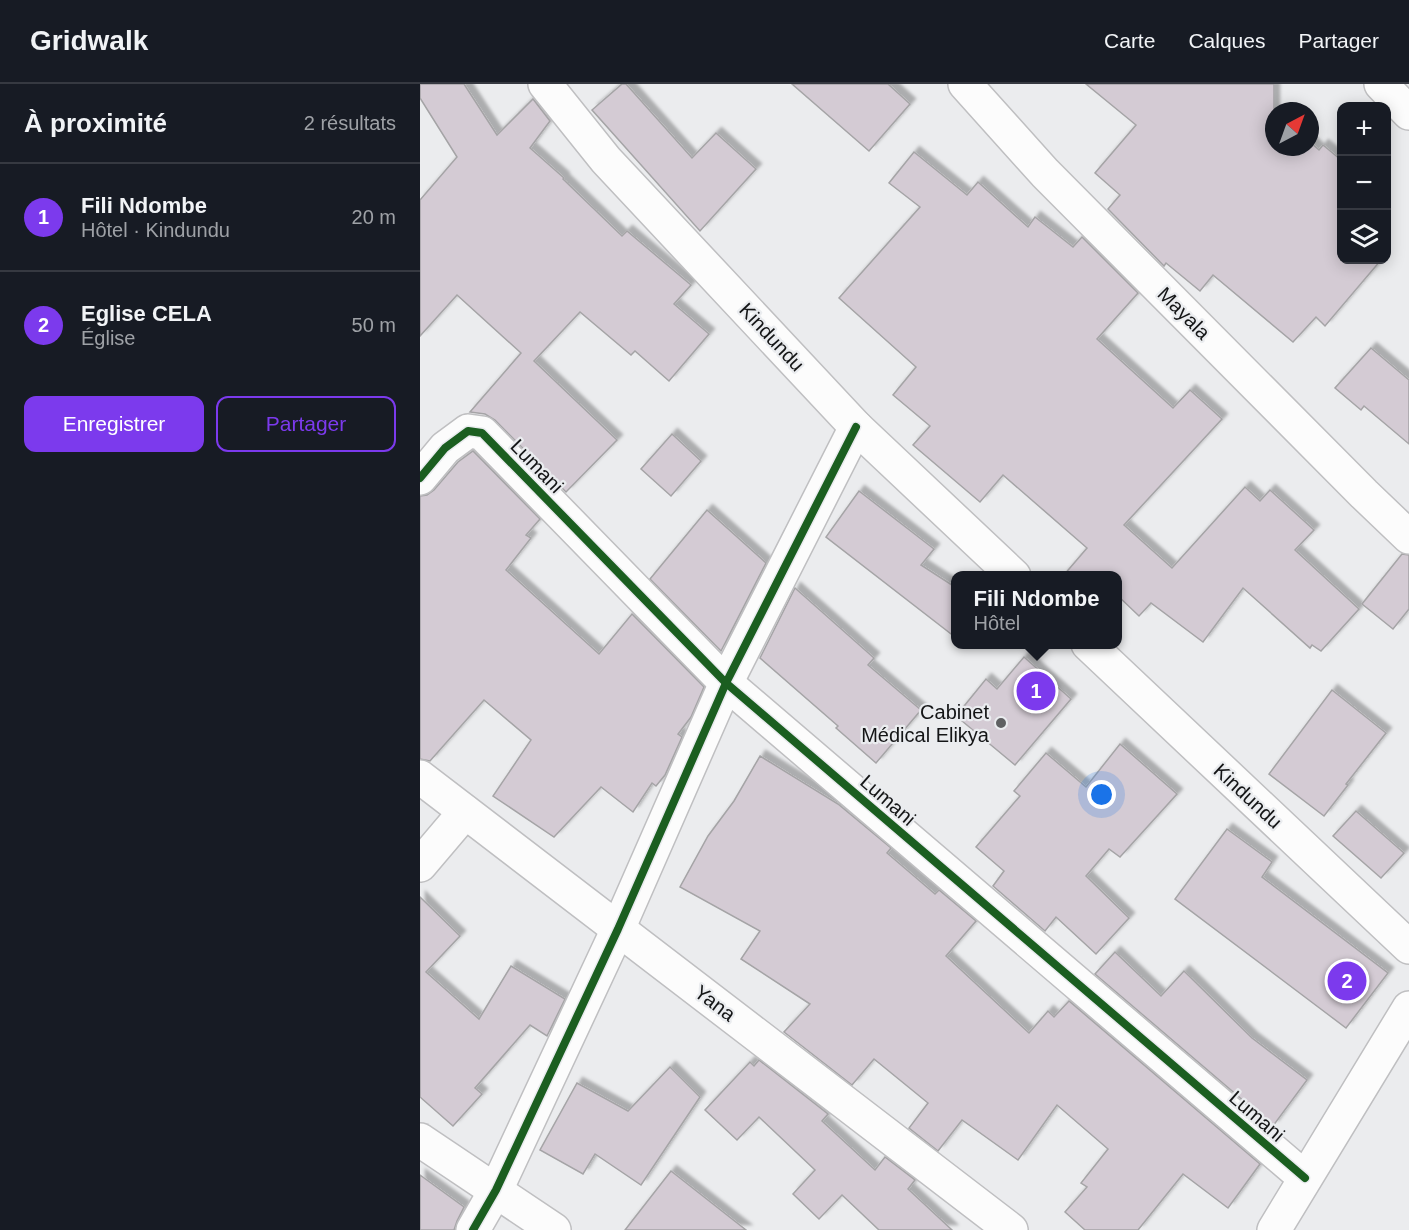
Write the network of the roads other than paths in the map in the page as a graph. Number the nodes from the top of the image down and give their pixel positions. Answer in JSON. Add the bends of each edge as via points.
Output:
{"nodes":[{"id":1,"x":545,"y":84,"type":"edge"},
{"id":2,"x":964,"y":84,"type":"edge"},
{"id":3,"x":1381,"y":84,"type":"edge"},
{"id":4,"x":1409,"y":113,"type":"edge"},
{"id":5,"x":856,"y":427,"type":"junction"},
{"id":6,"x":420,"y":478,"type":"edge"},
{"id":7,"x":1409,"y":537,"type":"edge"},
{"id":8,"x":1009,"y":571,"type":"edge"},
{"id":9,"x":1092,"y":649,"type":"edge"},
{"id":10,"x":726,"y":682,"type":"junction"},
{"id":11,"x":420,"y":777,"type":"edge"},
{"id":12,"x":465,"y":812,"type":"junction"},
{"id":13,"x":420,"y":865,"type":"edge"},
{"id":14,"x":618,"y":929,"type":"junction"},
{"id":15,"x":1409,"y":947,"type":"edge"},
{"id":16,"x":1409,"y":1008,"type":"edge"},
{"id":17,"x":420,"y":1140,"type":"edge"},
{"id":18,"x":1305,"y":1178,"type":"junction"},
{"id":19,"x":496,"y":1190,"type":"junction"},
{"id":20,"x":473,"y":1230,"type":"edge"},
{"id":21,"x":554,"y":1230,"type":"edge"},
{"id":22,"x":1011,"y":1230,"type":"edge"},
{"id":23,"x":1274,"y":1230,"type":"edge"}],
"edges":[{"from":1,"to":5,"type":"street","name":"Kindundu","via":[[606,160]]},
{"from":2,"to":7,"type":"street","name":"Mayala","via":[[1045,173]]},
{"from":3,"to":4,"type":"street"},
{"from":5,"to":8,"type":"street","name":"Kindundu"},
{"from":5,"to":10,"type":"street"},
{"from":6,"to":10,"type":"street","name":"Lumani","via":[[445,448],[468,431],[482,433]]},
{"from":9,"to":15,"type":"street","name":"Kindundu"},
{"from":10,"to":14,"type":"street"},
{"from":10,"to":18,"type":"street","name":"Lumani"},
{"from":11,"to":12,"type":"street","name":"Yana"},
{"from":12,"to":13,"type":"street"},
{"from":12,"to":14,"type":"street","name":"Yana"},
{"from":14,"to":19,"type":"street"},
{"from":14,"to":22,"type":"street","name":"Yana"},
{"from":16,"to":18,"type":"street"},
{"from":17,"to":19,"type":"street"},
{"from":18,"to":23,"type":"street"},
{"from":19,"to":20,"type":"street"},
{"from":19,"to":21,"type":"street"}]}
